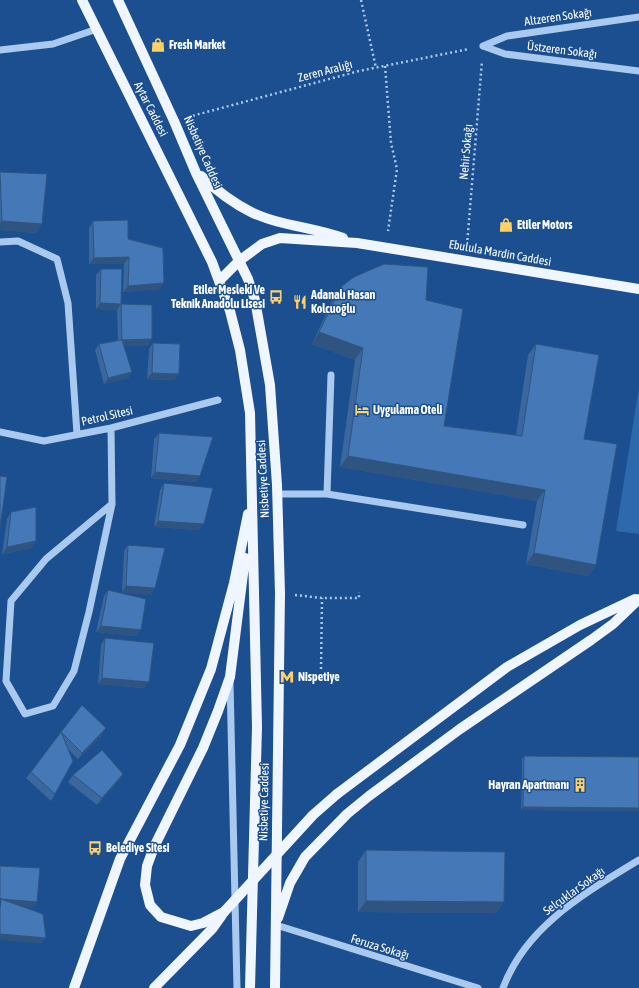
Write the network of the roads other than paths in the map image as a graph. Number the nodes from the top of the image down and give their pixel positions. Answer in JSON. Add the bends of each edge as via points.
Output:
{"nodes":[{"id":1,"x":82,"y":0,"type":"edge"},
{"id":2,"x":118,"y":0,"type":"edge"},
{"id":3,"x":639,"y":17,"type":"edge"},
{"id":4,"x":97,"y":29,"type":"junction"},
{"id":5,"x":483,"y":46,"type":"joint"},
{"id":6,"x":0,"y":50,"type":"edge"},
{"id":7,"x":639,"y":72,"type":"edge"},
{"id":8,"x":196,"y":172,"type":"junction"},
{"id":9,"x":197,"y":229,"type":"joint"},
{"id":10,"x":0,"y":242,"type":"edge"},
{"id":11,"x":357,"y":243,"type":"junction"},
{"id":12,"x":239,"y":261,"type":"junction"},
{"id":13,"x":220,"y":280,"type":"junction"},
{"id":14,"x":639,"y":289,"type":"edge"},
{"id":15,"x":330,"y":375,"type":"dead end"},
{"id":16,"x":218,"y":400,"type":"dead end"},
{"id":17,"x":111,"y":428,"type":"junction"},
{"id":18,"x":0,"y":432,"type":"edge"},
{"id":19,"x":77,"y":434,"type":"junction"},
{"id":20,"x":278,"y":494,"type":"junction"},
{"id":21,"x":327,"y":494,"type":"junction"},
{"id":22,"x":251,"y":497,"type":"junction"},
{"id":23,"x":112,"y":504,"type":"junction"},
{"id":24,"x":523,"y":525,"type":"dead end"},
{"id":25,"x":639,"y":598,"type":"edge"},
{"id":26,"x":230,"y":677,"type":"junction"},
{"id":27,"x":639,"y":860,"type":"edge"},
{"id":28,"x":224,"y":912,"type":"junction"},
{"id":29,"x":276,"y":925,"type":"junction"},
{"id":30,"x":74,"y":988,"type":"edge"},
{"id":31,"x":154,"y":988,"type":"edge"},
{"id":32,"x":237,"y":988,"type":"edge"},
{"id":33,"x":250,"y":988,"type":"edge"},
{"id":34,"x":275,"y":988,"type":"edge"},
{"id":35,"x":478,"y":988,"type":"edge"},
{"id":36,"x":503,"y":988,"type":"edge"}],
"edges":[{"from":1,"to":4,"type":"main road","name":"Aytar Caddesi"},
{"from":2,"to":8,"type":"main road","name":"Nisbetiye Caddesi"},
{"from":3,"to":5,"type":"street","name":"Altzeren Sokağı","via":[[507,36]]},
{"from":4,"to":6,"type":"street","via":[[53,44]]},
{"from":4,"to":9,"type":"main road","name":"Aytar Caddesi"},
{"from":5,"to":7,"type":"street","name":"Üstzeren Sokağı","via":[[505,54]]},
{"from":8,"to":11,"type":"main road","via":[[212,186],[252,212]]},
{"from":8,"to":12,"type":"main road","name":"Nisbetiye Caddesi"},
{"from":9,"to":13,"type":"main road","name":"Nisbetiye Caddesi"},
{"from":10,"to":19,"type":"street","via":[[18,241],[57,259],[68,303]]},
{"from":11,"to":12,"type":"main road","via":[[280,238],[262,244]]},
{"from":11,"to":14,"type":"main road","name":"Ebulula Mardin Caddesi"},
{"from":12,"to":13,"type":"main road"},
{"from":12,"to":20,"type":"main road","name":"Nisbetiye Caddesi","via":[[255,300],[270,385]]},
{"from":13,"to":22,"type":"main road","name":"Nisbetiye Caddesi","via":[[240,350],[250,412]]},
{"from":15,"to":21,"type":"street"},
{"from":16,"to":17,"type":"street","name":"Petrol Sitesi"},
{"from":17,"to":19,"type":"street","name":"Petrol Sitesi"},
{"from":17,"to":23,"type":"street"},
{"from":18,"to":19,"type":"street","name":"Petrol Sitesi","via":[[44,441]]},
{"from":20,"to":21,"type":"street"},
{"from":20,"to":29,"type":"main road","name":"Nisbetiye Caddesi","via":[[280,593]]},
{"from":21,"to":24,"type":"street"},
{"from":22,"to":26,"type":"main road"},
{"from":22,"to":30,"type":"main road","via":[[234,583],[211,669],[180,745],[120,859]]},
{"from":22,"to":33,"type":"main road","name":"Nisbetiye Caddesi","via":[[257,727]]},
{"from":23,"to":23,"type":"street","via":[[74,671],[53,706],[25,714],[6,681],[11,601],[46,559]]},
{"from":25,"to":28,"type":"main road","bridge":true,"via":[[580,625],[507,667],[337,794],[313,815]]},
{"from":25,"to":29,"type":"main road","via":[[613,624],[592,640],[460,729],[347,814],[305,857],[290,883]]},
{"from":26,"to":28,"type":"main road","via":[[203,748],[154,847],[147,866],[145,885],[150,905],[161,917],[191,926]]},
{"from":26,"to":32,"type":"street"},
{"from":27,"to":36,"type":"street","name":"Selçuklar Sokağı","via":[[554,917],[519,954]]},
{"from":28,"to":31,"type":"main road","via":[[212,929]]},
{"from":29,"to":34,"type":"main road","name":"Nisbetiye Caddesi"},
{"from":29,"to":35,"type":"street","name":"Feruza Sokağı"}]}
